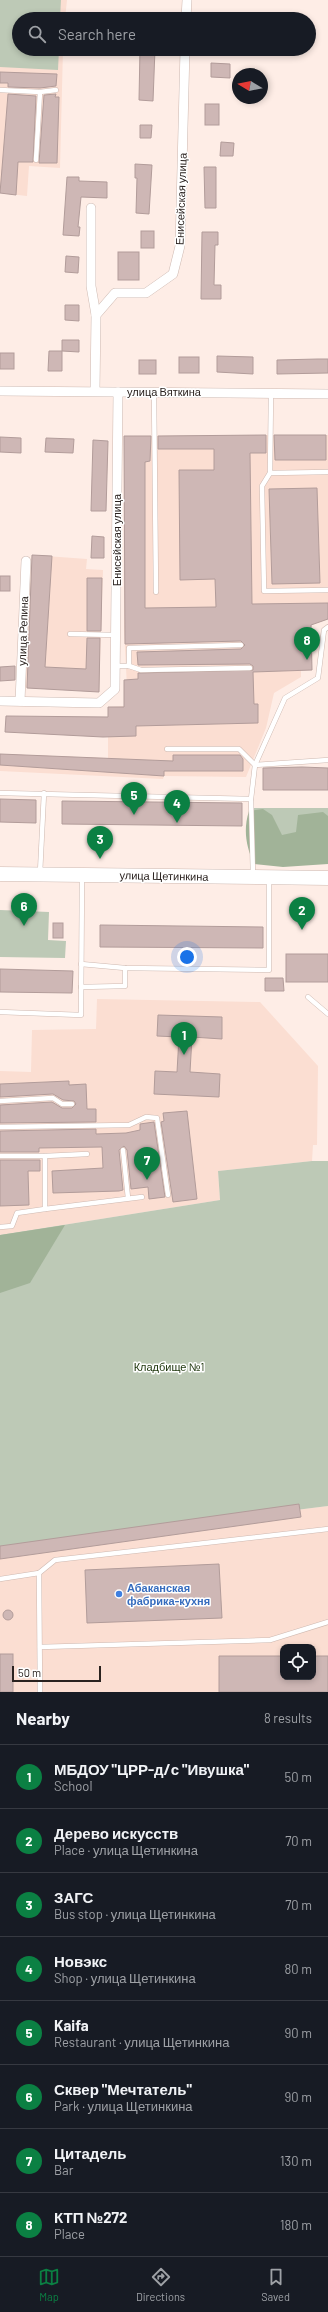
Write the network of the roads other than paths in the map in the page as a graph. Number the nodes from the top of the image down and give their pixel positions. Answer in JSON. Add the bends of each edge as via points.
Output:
{"nodes":[{"id":1,"x":186,"y":0,"type":"edge"},
{"id":2,"x":186,"y":12,"type":"edge"},
{"id":3,"x":185,"y":56,"type":"edge"},
{"id":4,"x":0,"y":90,"type":"edge"},
{"id":5,"x":56,"y":90,"type":"dead end"},
{"id":6,"x":40,"y":92,"type":"junction"},
{"id":7,"x":36,"y":160,"type":"dead end"},
{"id":8,"x":91,"y":208,"type":"dead end"},
{"id":9,"x":96,"y":315,"type":"junction"},
{"id":10,"x":0,"y":391,"type":"edge"},
{"id":11,"x":95,"y":392,"type":"junction"},
{"id":12,"x":118,"y":392,"type":"junction"},
{"id":13,"x":154,"y":392,"type":"junction"},
{"id":14,"x":271,"y":393,"type":"junction"},
{"id":15,"x":328,"y":394,"type":"edge"},
{"id":16,"x":328,"y":472,"type":"edge"},
{"id":17,"x":270,"y":473,"type":"junction"},
{"id":18,"x":26,"y":561,"type":"dead end"},
{"id":19,"x":328,"y":590,"type":"edge"},
{"id":20,"x":156,"y":592,"type":"dead end"},
{"id":21,"x":328,"y":627,"type":"edge"},
{"id":22,"x":70,"y":634,"type":"dead end"},
{"id":23,"x":116,"y":635,"type":"junction"},
{"id":24,"x":242,"y":645,"type":"dead end"},
{"id":25,"x":116,"y":666,"type":"junction"},
{"id":26,"x":129,"y":666,"type":"junction"},
{"id":27,"x":250,"y":668,"type":"dead end"},
{"id":28,"x":0,"y":701,"type":"edge"},
{"id":29,"x":20,"y":701,"type":"junction"},
{"id":30,"x":167,"y":749,"type":"dead end"},
{"id":31,"x":328,"y":760,"type":"edge"},
{"id":32,"x":255,"y":765,"type":"junction"},
{"id":33,"x":0,"y":793,"type":"edge"},
{"id":34,"x":44,"y":793,"type":"junction"},
{"id":35,"x":251,"y":799,"type":"junction"},
{"id":36,"x":0,"y":874,"type":"edge"},
{"id":37,"x":40,"y":875,"type":"junction"},
{"id":38,"x":82,"y":875,"type":"junction"},
{"id":39,"x":253,"y":877,"type":"junction"},
{"id":40,"x":269,"y":877,"type":"junction"},
{"id":41,"x":328,"y":878,"type":"edge"},
{"id":42,"x":81,"y":964,"type":"junction"},
{"id":43,"x":125,"y":968,"type":"junction"},
{"id":44,"x":81,"y":987,"type":"junction"},
{"id":45,"x":308,"y":997,"type":"dead end"},
{"id":46,"x":0,"y":1012,"type":"edge"},
{"id":47,"x":328,"y":1014,"type":"edge"},
{"id":48,"x":0,"y":1101,"type":"edge"},
{"id":49,"x":72,"y":1104,"type":"dead end"},
{"id":50,"x":0,"y":1127,"type":"edge"},
{"id":51,"x":123,"y":1150,"type":"dead end"},
{"id":52,"x":87,"y":1154,"type":"dead end"},
{"id":53,"x":0,"y":1156,"type":"edge"},
{"id":54,"x":45,"y":1156,"type":"junction"},
{"id":55,"x":168,"y":1195,"type":"dead end"},
{"id":56,"x":142,"y":1197,"type":"dead end"},
{"id":57,"x":128,"y":1198,"type":"junction"},
{"id":58,"x":45,"y":1209,"type":"junction"},
{"id":59,"x":0,"y":1227,"type":"edge"},
{"id":60,"x":328,"y":1529,"type":"edge"},
{"id":61,"x":39,"y":1573,"type":"junction"},
{"id":62,"x":0,"y":1579,"type":"edge"},
{"id":63,"x":328,"y":1622,"type":"edge"},
{"id":64,"x":40,"y":1647,"type":"junction"},
{"id":65,"x":40,"y":1692,"type":"edge"}],
"edges":[{"from":1,"to":2,"type":"street"},
{"from":3,"to":9,"type":"street","name":"Енисейская улица","via":[[180,246],[173,274],[146,293],[115,293]]},
{"from":4,"to":6,"type":"lane"},
{"from":5,"to":6,"type":"lane"},
{"from":6,"to":7,"type":"lane"},
{"from":8,"to":9,"type":"street","via":[[91,286]]},
{"from":9,"to":11,"type":"street"},
{"from":10,"to":11,"type":"street","name":"улица Вяткина"},
{"from":11,"to":12,"type":"street","name":"улица Вяткина"},
{"from":12,"to":13,"type":"street","name":"улица Вяткина"},
{"from":12,"to":23,"type":"street","name":"Енисейская улица"},
{"from":13,"to":14,"type":"street","name":"улица Вяткина"},
{"from":13,"to":20,"type":"lane"},
{"from":14,"to":15,"type":"street","name":"улица Вяткина"},
{"from":14,"to":17,"type":"lane"},
{"from":16,"to":17,"type":"lane"},
{"from":17,"to":19,"type":"lane","via":[[262,486],[264,591]]},
{"from":18,"to":29,"type":"street","name":"улица Репина"},
{"from":21,"to":32,"type":"lane","via":[[324,630],[318,678],[285,698]]},
{"from":22,"to":23,"type":"lane"},
{"from":23,"to":25,"type":"street","name":"Енисейская улица"},
{"from":24,"to":26,"type":"lane","via":[[129,648]]},
{"from":25,"to":26,"type":"lane"},
{"from":25,"to":29,"type":"street","name":"Енисейская улица","via":[[115,689],[99,703]]},
{"from":26,"to":27,"type":"lane","via":[[141,670]]},
{"from":28,"to":29,"type":"street"},
{"from":30,"to":32,"type":"lane","via":[[239,749]]},
{"from":31,"to":32,"type":"lane"},
{"from":32,"to":35,"type":"lane"},
{"from":33,"to":34,"type":"lane"},
{"from":34,"to":35,"type":"lane"},
{"from":34,"to":37,"type":"lane"},
{"from":35,"to":39,"type":"lane"},
{"from":36,"to":37,"type":"main road","name":"улица Щетинкина"},
{"from":37,"to":38,"type":"main road","name":"улица Щетинкина"},
{"from":38,"to":39,"type":"main road","name":"улица Щетинкина"},
{"from":38,"to":42,"type":"lane"},
{"from":39,"to":40,"type":"main road","name":"улица Щетинкина"},
{"from":40,"to":41,"type":"main road","name":"улица Щетинкина"},
{"from":40,"to":43,"type":"lane","via":[[269,970]]},
{"from":42,"to":43,"type":"lane"},
{"from":42,"to":44,"type":"lane"},
{"from":43,"to":44,"type":"lane","via":[[125,986]]},
{"from":44,"to":46,"type":"lane","via":[[81,1015]]},
{"from":45,"to":47,"type":"lane"},
{"from":48,"to":49,"type":"lane","via":[[53,1098],[62,1104]]},
{"from":50,"to":55,"type":"lane","via":[[129,1125],[146,1117],[157,1118]]},
{"from":51,"to":57,"type":"lane"},
{"from":52,"to":54,"type":"lane"},
{"from":53,"to":54,"type":"lane"},
{"from":54,"to":58,"type":"lane"},
{"from":56,"to":57,"type":"lane"},
{"from":57,"to":58,"type":"lane"},
{"from":58,"to":59,"type":"lane","via":[[17,1213],[12,1226]]},
{"from":60,"to":61,"type":"lane","via":[[55,1560]]},
{"from":61,"to":62,"type":"lane"},
{"from":61,"to":64,"type":"lane"},
{"from":63,"to":64,"type":"lane","via":[[270,1640]]},
{"from":64,"to":65,"type":"lane"}]}
